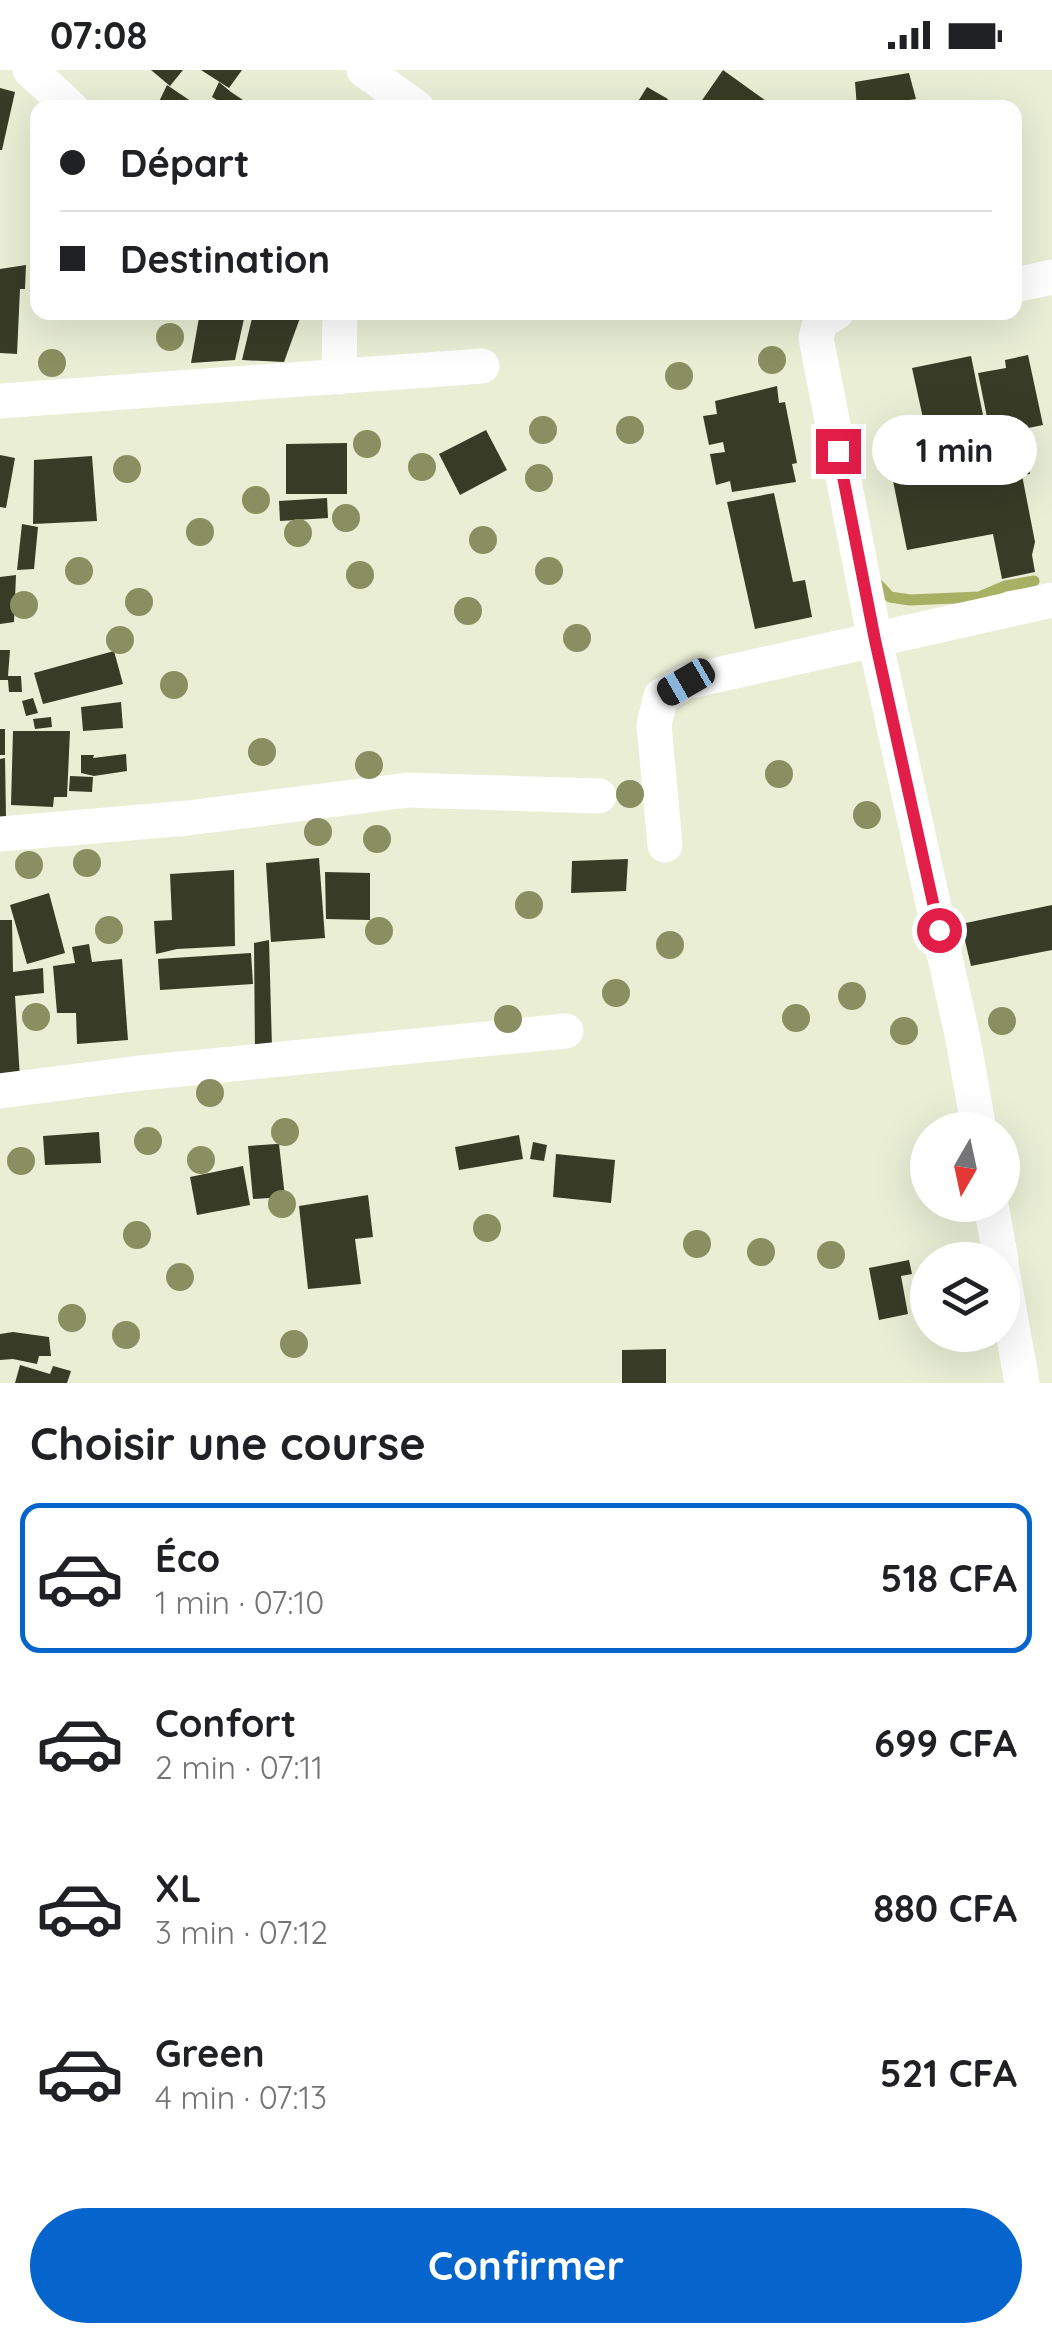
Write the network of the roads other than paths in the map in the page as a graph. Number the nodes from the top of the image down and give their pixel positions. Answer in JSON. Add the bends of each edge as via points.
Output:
{"nodes":[{"id":1,"x":30,"y":70,"type":"edge"},
{"id":2,"x":371,"y":86,"type":"edge"},
{"id":3,"x":62,"y":100,"type":"edge"},
{"id":4,"x":400,"y":100,"type":"edge"},
{"id":5,"x":1052,"y":277,"type":"edge"},
{"id":6,"x":1022,"y":283,"type":"edge"},
{"id":7,"x":337,"y":320,"type":"edge"},
{"id":8,"x":823,"y":320,"type":"edge"},
{"id":9,"x":482,"y":366,"type":"dead end"},
{"id":10,"x":339,"y":377,"type":"junction"},
{"id":11,"x":0,"y":402,"type":"edge"},
{"id":12,"x":1052,"y":600,"type":"edge"},
{"id":13,"x":875,"y":640,"type":"junction"},
{"id":14,"x":599,"y":796,"type":"dead end"},
{"id":15,"x":0,"y":834,"type":"edge"},
{"id":16,"x":665,"y":845,"type":"dead end"},
{"id":17,"x":566,"y":1031,"type":"dead end"},
{"id":18,"x":0,"y":1091,"type":"edge"},
{"id":19,"x":976,"y":1112,"type":"edge"},
{"id":20,"x":1017,"y":1352,"type":"edge"},
{"id":21,"x":1022,"y":1383,"type":"edge"}],
"edges":[{"from":1,"to":3,"type":"street"},
{"from":2,"to":4,"type":"street"},
{"from":5,"to":6,"type":"street"},
{"from":7,"to":10,"type":"street"},
{"from":8,"to":13,"type":"street","via":[[816,338]]},
{"from":9,"to":10,"type":"street"},
{"from":10,"to":11,"type":"street"},
{"from":12,"to":13,"type":"street"},
{"from":13,"to":16,"type":"street","via":[[686,682],[660,696],[654,726]]},
{"from":13,"to":19,"type":"street"},
{"from":14,"to":15,"type":"street","via":[[408,790]]},
{"from":17,"to":18,"type":"street"},
{"from":20,"to":21,"type":"street"}]}
